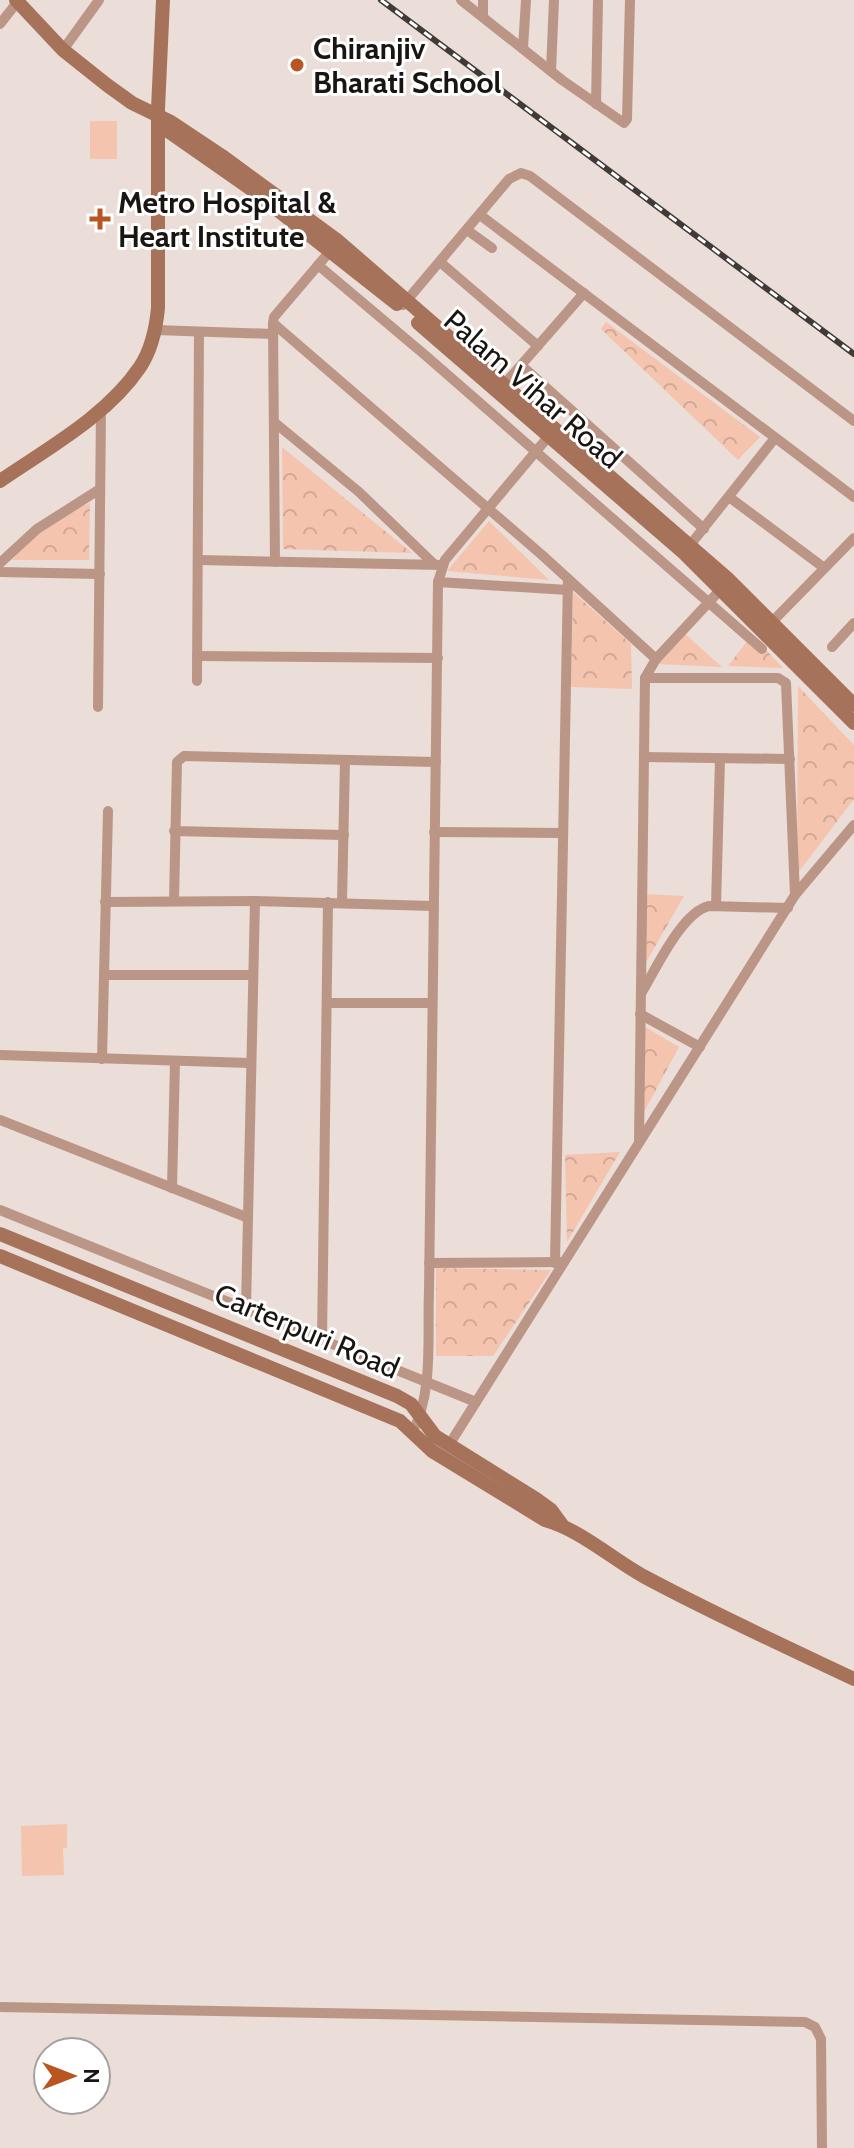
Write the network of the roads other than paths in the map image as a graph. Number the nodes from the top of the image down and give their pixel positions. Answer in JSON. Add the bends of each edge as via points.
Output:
{"nodes":[{"id":1,"x":99,"y":0,"type":"edge"},
{"id":2,"x":163,"y":0,"type":"edge"},
{"id":3,"x":461,"y":0,"type":"edge"},
{"id":4,"x":483,"y":0,"type":"edge"},
{"id":5,"x":526,"y":0,"type":"edge"},
{"id":6,"x":554,"y":0,"type":"edge"},
{"id":7,"x":598,"y":0,"type":"edge"},
{"id":8,"x":630,"y":0,"type":"edge"},
{"id":9,"x":18,"y":1,"type":"edge"},
{"id":10,"x":2,"y":17,"type":"edge"},
{"id":11,"x":483,"y":17,"type":"junction"},
{"id":12,"x":523,"y":48,"type":"junction"},
{"id":13,"x":63,"y":50,"type":"junction"},
{"id":14,"x":551,"y":71,"type":"junction"},
{"id":15,"x":596,"y":104,"type":"junction"},
{"id":16,"x":158,"y":118,"type":"junction"},
{"id":17,"x":480,"y":215,"type":"junction"},
{"id":18,"x":467,"y":230,"type":"junction"},
{"id":19,"x":492,"y":248,"type":"dead end"},
{"id":20,"x":331,"y":250,"type":"junction"},
{"id":21,"x":440,"y":262,"type":"junction"},
{"id":22,"x":318,"y":265,"type":"junction"},
{"id":23,"x":584,"y":293,"type":"junction"},
{"id":24,"x":404,"y":304,"type":"junction"},
{"id":25,"x":273,"y":328,"type":"junction"},
{"id":26,"x":156,"y":330,"type":"junction"},
{"id":27,"x":199,"y":332,"type":"junction"},
{"id":28,"x":538,"y":346,"type":"junction"},
{"id":29,"x":522,"y":366,"type":"junction"},
{"id":30,"x":501,"y":389,"type":"junction"},
{"id":31,"x":101,"y":410,"type":"junction"},
{"id":32,"x":854,"y":421,"type":"edge"},
{"id":33,"x":274,"y":422,"type":"junction"},
{"id":34,"x":548,"y":437,"type":"junction"},
{"id":35,"x":775,"y":438,"type":"junction"},
{"id":36,"x":535,"y":452,"type":"junction"},
{"id":37,"x":0,"y":481,"type":"edge"},
{"id":38,"x":100,"y":489,"type":"junction"},
{"id":39,"x":729,"y":497,"type":"junction"},
{"id":40,"x":854,"y":497,"type":"edge"},
{"id":41,"x":487,"y":507,"type":"junction"},
{"id":42,"x":704,"y":529,"type":"junction"},
{"id":43,"x":854,"y":538,"type":"edge"},
{"id":44,"x":687,"y":549,"type":"junction"},
{"id":45,"x":199,"y":560,"type":"junction"},
{"id":46,"x":275,"y":562,"type":"junction"},
{"id":47,"x":0,"y":563,"type":"edge"},
{"id":48,"x":438,"y":564,"type":"junction"},
{"id":49,"x":823,"y":567,"type":"junction"},
{"id":50,"x":0,"y":572,"type":"edge"},
{"id":51,"x":100,"y":574,"type":"junction"},
{"id":52,"x":438,"y":582,"type":"junction"},
{"id":53,"x":568,"y":584,"type":"junction"},
{"id":54,"x":726,"y":585,"type":"junction"},
{"id":55,"x":709,"y":601,"type":"junction"},
{"id":56,"x":772,"y":622,"type":"junction"},
{"id":57,"x":854,"y":623,"type":"edge"},
{"id":58,"x":832,"y":647,"type":"dead end"},
{"id":59,"x":762,"y":649,"type":"dead end"},
{"id":60,"x":197,"y":656,"type":"junction"},
{"id":61,"x":438,"y":658,"type":"junction"},
{"id":62,"x":656,"y":659,"type":"junction"},
{"id":63,"x":645,"y":678,"type":"junction"},
{"id":64,"x":197,"y":681,"type":"dead end"},
{"id":65,"x":854,"y":705,"type":"edge"},
{"id":66,"x":98,"y":707,"type":"dead end"},
{"id":67,"x":854,"y":723,"type":"edge"},
{"id":68,"x":644,"y":757,"type":"junction"},
{"id":69,"x":720,"y":759,"type":"junction"},
{"id":70,"x":790,"y":759,"type":"junction"},
{"id":71,"x":345,"y":760,"type":"junction"},
{"id":72,"x":436,"y":762,"type":"junction"},
{"id":73,"x":108,"y":811,"type":"dead end"},
{"id":74,"x":854,"y":825,"type":"edge"},
{"id":75,"x":174,"y":831,"type":"junction"},
{"id":76,"x":434,"y":832,"type":"junction"},
{"id":77,"x":563,"y":833,"type":"junction"},
{"id":78,"x":344,"y":835,"type":"junction"},
{"id":79,"x":795,"y":895,"type":"junction"},
{"id":80,"x":174,"y":901,"type":"junction"},
{"id":81,"x":255,"y":901,"type":"junction"},
{"id":82,"x":105,"y":902,"type":"junction"},
{"id":83,"x":328,"y":902,"type":"junction"},
{"id":84,"x":342,"y":902,"type":"junction"},
{"id":85,"x":433,"y":906,"type":"junction"},
{"id":86,"x":716,"y":906,"type":"junction"},
{"id":87,"x":788,"y":908,"type":"junction"},
{"id":88,"x":104,"y":975,"type":"junction"},
{"id":89,"x":253,"y":975,"type":"junction"},
{"id":90,"x":641,"y":993,"type":"junction"},
{"id":91,"x":327,"y":1003,"type":"junction"},
{"id":92,"x":432,"y":1003,"type":"junction"},
{"id":93,"x":640,"y":1014,"type":"junction"},
{"id":94,"x":700,"y":1047,"type":"junction"},
{"id":95,"x":0,"y":1055,"type":"edge"},
{"id":96,"x":102,"y":1059,"type":"junction"},
{"id":97,"x":175,"y":1062,"type":"junction"},
{"id":98,"x":250,"y":1063,"type":"junction"},
{"id":99,"x":0,"y":1120,"type":"edge"},
{"id":100,"x":639,"y":1144,"type":"junction"},
{"id":101,"x":172,"y":1188,"type":"junction"},
{"id":102,"x":0,"y":1210,"type":"edge"},
{"id":103,"x":246,"y":1217,"type":"junction"},
{"id":104,"x":0,"y":1234,"type":"edge"},
{"id":105,"x":0,"y":1256,"type":"edge"},
{"id":106,"x":560,"y":1262,"type":"junction"},
{"id":107,"x":429,"y":1263,"type":"junction"},
{"id":108,"x":246,"y":1308,"type":"junction"},
{"id":109,"x":322,"y":1340,"type":"junction"},
{"id":110,"x":426,"y":1383,"type":"junction"},
{"id":111,"x":476,"y":1402,"type":"junction"},
{"id":112,"x":421,"y":1416,"type":"junction"},
{"id":113,"x":412,"y":1433,"type":"junction"},
{"id":114,"x":449,"y":1445,"type":"junction"},
{"id":115,"x":562,"y":1525,"type":"junction"},
{"id":116,"x":854,"y":1679,"type":"edge"},
{"id":117,"x":0,"y":2007,"type":"edge"},
{"id":118,"x":822,"y":2148,"type":"edge"}],
"edges":[{"from":1,"to":13,"type":"street"},
{"from":2,"to":16,"type":"street"},
{"from":3,"to":11,"type":"street"},
{"from":4,"to":11,"type":"street"},
{"from":5,"to":12,"type":"street"},
{"from":6,"to":14,"type":"street"},
{"from":7,"to":15,"type":"street"},
{"from":8,"to":15,"type":"street","via":[[626,122]]},
{"from":9,"to":10,"type":"street"},
{"from":9,"to":13,"type":"street","name":"Palam Vihar Road"},
{"from":11,"to":12,"type":"street"},
{"from":12,"to":14,"type":"street"},
{"from":13,"to":16,"type":"street","name":"Palam Vihar Road"},
{"from":14,"to":15,"type":"street"},
{"from":16,"to":20,"type":"street","name":"Palam Vihar Road","via":[[166,130]]},
{"from":16,"to":24,"type":"street","name":"Palam Vihar Road","via":[[171,122],[338,241]]},
{"from":16,"to":26,"type":"street"},
{"from":17,"to":18,"type":"street"},
{"from":17,"to":23,"type":"street"},
{"from":17,"to":32,"type":"street","via":[[513,176],[526,174]]},
{"from":18,"to":19,"type":"street"},
{"from":18,"to":21,"type":"street"},
{"from":20,"to":22,"type":"street"},
{"from":20,"to":24,"type":"street","name":"Palam Vihar Road"},
{"from":21,"to":24,"type":"street"},
{"from":21,"to":28,"type":"street"},
{"from":22,"to":25,"type":"street","via":[[274,317]]},
{"from":22,"to":36,"type":"street"},
{"from":23,"to":28,"type":"street"},
{"from":23,"to":35,"type":"street"},
{"from":24,"to":30,"type":"street","name":"Palam Vihar Road"},
{"from":25,"to":27,"type":"street"},
{"from":25,"to":33,"type":"street"},
{"from":25,"to":41,"type":"street"},
{"from":26,"to":27,"type":"street"},
{"from":26,"to":31,"type":"street","via":[[141,367]]},
{"from":27,"to":45,"type":"street"},
{"from":28,"to":29,"type":"street"},
{"from":29,"to":30,"type":"street"},
{"from":29,"to":42,"type":"street"},
{"from":30,"to":34,"type":"street","name":"Palam Vihar Road"},
{"from":30,"to":44,"type":"street","name":"Palam Vihar Road"},
{"from":31,"to":37,"type":"street"},
{"from":31,"to":38,"type":"street"},
{"from":33,"to":46,"type":"street"},
{"from":33,"to":48,"type":"street"},
{"from":34,"to":36,"type":"street"},
{"from":34,"to":44,"type":"street","name":"Palam Vihar Road"},
{"from":35,"to":39,"type":"street"},
{"from":35,"to":40,"type":"street"},
{"from":36,"to":41,"type":"street"},
{"from":36,"to":55,"type":"street"},
{"from":38,"to":47,"type":"street","via":[[37,529]]},
{"from":38,"to":51,"type":"street"},
{"from":39,"to":42,"type":"street"},
{"from":39,"to":49,"type":"street"},
{"from":41,"to":48,"type":"street"},
{"from":41,"to":53,"type":"street"},
{"from":42,"to":44,"type":"street"},
{"from":43,"to":49,"type":"street"},
{"from":44,"to":54,"type":"street","name":"Palam Vihar Road"},
{"from":45,"to":46,"type":"street"},
{"from":45,"to":60,"type":"street"},
{"from":46,"to":48,"type":"street"},
{"from":48,"to":52,"type":"street"},
{"from":49,"to":56,"type":"street"},
{"from":50,"to":51,"type":"street"},
{"from":51,"to":66,"type":"street"},
{"from":52,"to":53,"type":"street"},
{"from":52,"to":61,"type":"street"},
{"from":53,"to":62,"type":"street"},
{"from":53,"to":77,"type":"street"},
{"from":54,"to":55,"type":"street"},
{"from":54,"to":56,"type":"street","name":"Palam Vihar Road"},
{"from":54,"to":67,"type":"street","name":"Palam Vihar Road"},
{"from":55,"to":59,"type":"street"},
{"from":55,"to":62,"type":"street"},
{"from":56,"to":65,"type":"street","name":"Palam Vihar Road"},
{"from":57,"to":58,"type":"street"},
{"from":60,"to":61,"type":"street"},
{"from":60,"to":64,"type":"street"},
{"from":61,"to":72,"type":"street"},
{"from":62,"to":63,"type":"street"},
{"from":63,"to":68,"type":"street"},
{"from":63,"to":70,"type":"street","via":[[782,680],[788,687]]},
{"from":68,"to":69,"type":"street"},
{"from":68,"to":90,"type":"street"},
{"from":69,"to":70,"type":"street"},
{"from":69,"to":86,"type":"street"},
{"from":70,"to":79,"type":"street"},
{"from":71,"to":72,"type":"street"},
{"from":71,"to":75,"type":"street","via":[[184,756],[177,762]]},
{"from":71,"to":78,"type":"street"},
{"from":72,"to":76,"type":"street"},
{"from":73,"to":82,"type":"street"},
{"from":74,"to":79,"type":"street"},
{"from":75,"to":78,"type":"street"},
{"from":75,"to":80,"type":"street"},
{"from":76,"to":77,"type":"street"},
{"from":76,"to":85,"type":"street"},
{"from":77,"to":106,"type":"street"},
{"from":78,"to":84,"type":"street"},
{"from":79,"to":87,"type":"street"},
{"from":80,"to":81,"type":"street"},
{"from":80,"to":82,"type":"street"},
{"from":81,"to":83,"type":"street"},
{"from":81,"to":89,"type":"street"},
{"from":82,"to":88,"type":"street"},
{"from":83,"to":84,"type":"street"},
{"from":83,"to":91,"type":"street"},
{"from":84,"to":85,"type":"street"},
{"from":85,"to":92,"type":"street"},
{"from":86,"to":87,"type":"street"},
{"from":86,"to":90,"type":"street","via":[[692,915]]},
{"from":87,"to":94,"type":"street"},
{"from":88,"to":89,"type":"street"},
{"from":88,"to":96,"type":"street"},
{"from":89,"to":98,"type":"street"},
{"from":90,"to":93,"type":"street"},
{"from":91,"to":92,"type":"street"},
{"from":91,"to":109,"type":"street"},
{"from":92,"to":107,"type":"street"},
{"from":93,"to":94,"type":"street"},
{"from":93,"to":100,"type":"street"},
{"from":94,"to":100,"type":"street"},
{"from":95,"to":96,"type":"street"},
{"from":96,"to":97,"type":"street"},
{"from":97,"to":98,"type":"street"},
{"from":97,"to":101,"type":"street"},
{"from":98,"to":103,"type":"street"},
{"from":99,"to":101,"type":"street"},
{"from":100,"to":106,"type":"street"},
{"from":101,"to":103,"type":"street"},
{"from":102,"to":108,"type":"street"},
{"from":103,"to":108,"type":"street"},
{"from":104,"to":112,"type":"street","name":"Carterpuri Road","via":[[397,1396]]},
{"from":105,"to":113,"type":"street","name":"Carterpuri Road","via":[[368,1407],[400,1421]]},
{"from":106,"to":107,"type":"street"},
{"from":106,"to":111,"type":"street"},
{"from":107,"to":110,"type":"street"},
{"from":108,"to":109,"type":"street"},
{"from":109,"to":110,"type":"street"},
{"from":110,"to":111,"type":"street"},
{"from":110,"to":112,"type":"street"},
{"from":111,"to":114,"type":"street"},
{"from":112,"to":113,"type":"street"},
{"from":112,"to":114,"type":"street","name":"Carterpuri Road"},
{"from":113,"to":115,"type":"street","name":"Carterpuri Road","via":[[441,1457]]},
{"from":114,"to":115,"type":"street","name":"Carterpuri Road","via":[[536,1499]]},
{"from":115,"to":116,"type":"street","name":"Carterpuri Road","via":[[703,1608]]},
{"from":117,"to":118,"type":"street","via":[[805,2022],[821,2039]]}]}
